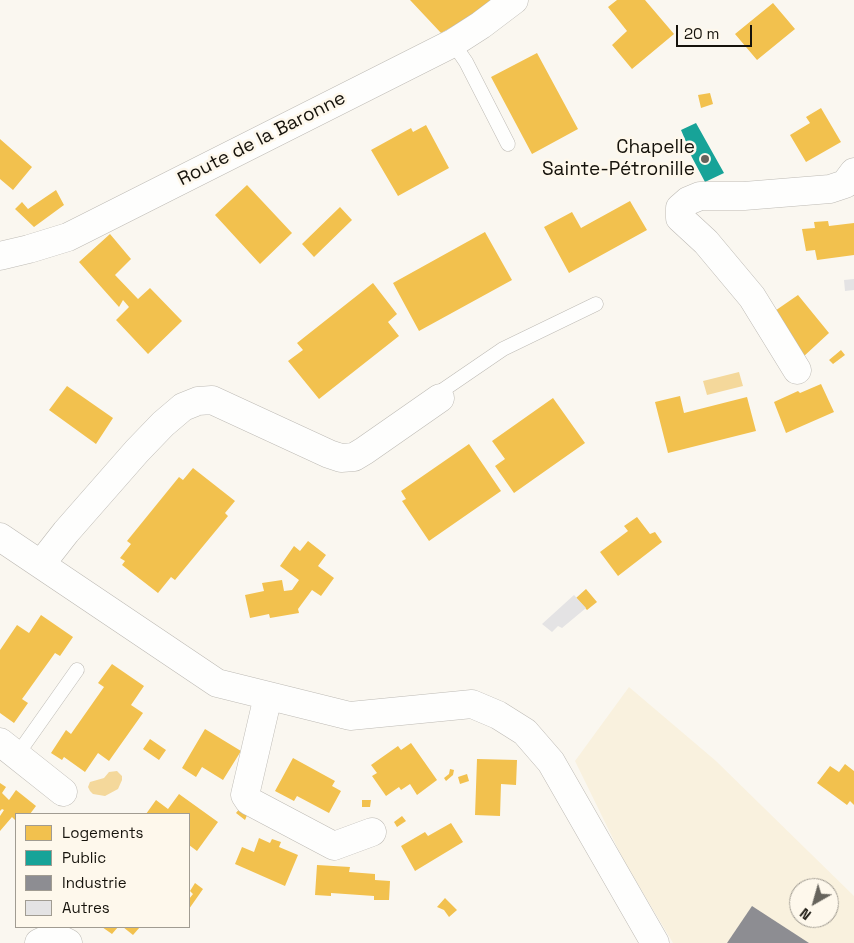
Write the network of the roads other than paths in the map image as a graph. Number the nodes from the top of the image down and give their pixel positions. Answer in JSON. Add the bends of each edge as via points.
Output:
{"nodes":[{"id":1,"x":514,"y":0,"type":"edge"},
{"id":2,"x":453,"y":43,"type":"junction"},
{"id":3,"x":508,"y":144,"type":"dead end"},
{"id":4,"x":854,"y":172,"type":"edge"},
{"id":5,"x":0,"y":256,"type":"edge"},
{"id":6,"x":596,"y":304,"type":"dead end"},
{"id":7,"x":797,"y":370,"type":"dead end"},
{"id":8,"x":440,"y":398,"type":"joint"},
{"id":9,"x":0,"y":537,"type":"edge"},
{"id":10,"x":41,"y":564,"type":"junction"},
{"id":11,"x":77,"y":670,"type":"dead end"},
{"id":12,"x":268,"y":696,"type":"junction"},
{"id":13,"x":8,"y":749,"type":"edge"},
{"id":14,"x":63,"y":792,"type":"dead end"},
{"id":15,"x":372,"y":832,"type":"dead end"},
{"id":16,"x":40,"y":943,"type":"edge"},
{"id":17,"x":68,"y":943,"type":"edge"},
{"id":18,"x":655,"y":943,"type":"edge"}],
"edges":[{"from":1,"to":2,"type":"street","name":"Route de la Baronne"},
{"from":2,"to":3,"type":"lane"},
{"from":2,"to":5,"type":"street","name":"Route de la Baronne","via":[[68,237]]},
{"from":4,"to":7,"type":"street","via":[[844,184],[830,189],[700,196],[680,208],[680,218],[706,242],[752,297]]},
{"from":6,"to":8,"type":"lane","via":[[504,349],[443,390]]},
{"from":8,"to":10,"type":"street","via":[[364,451],[354,457],[341,458],[212,400],[198,401],[184,407],[163,424]]},
{"from":9,"to":10,"type":"street"},
{"from":10,"to":12,"type":"street","via":[[217,683]]},
{"from":11,"to":13,"type":"lane"},
{"from":12,"to":15,"type":"street","via":[[245,795],[249,801],[334,846]]},
{"from":12,"to":18,"type":"street","via":[[350,716],[472,704],[512,723],[525,732],[551,762]]},
{"from":13,"to":14,"type":"street"},
{"from":16,"to":17,"type":"street","via":[[54,936]]}]}
